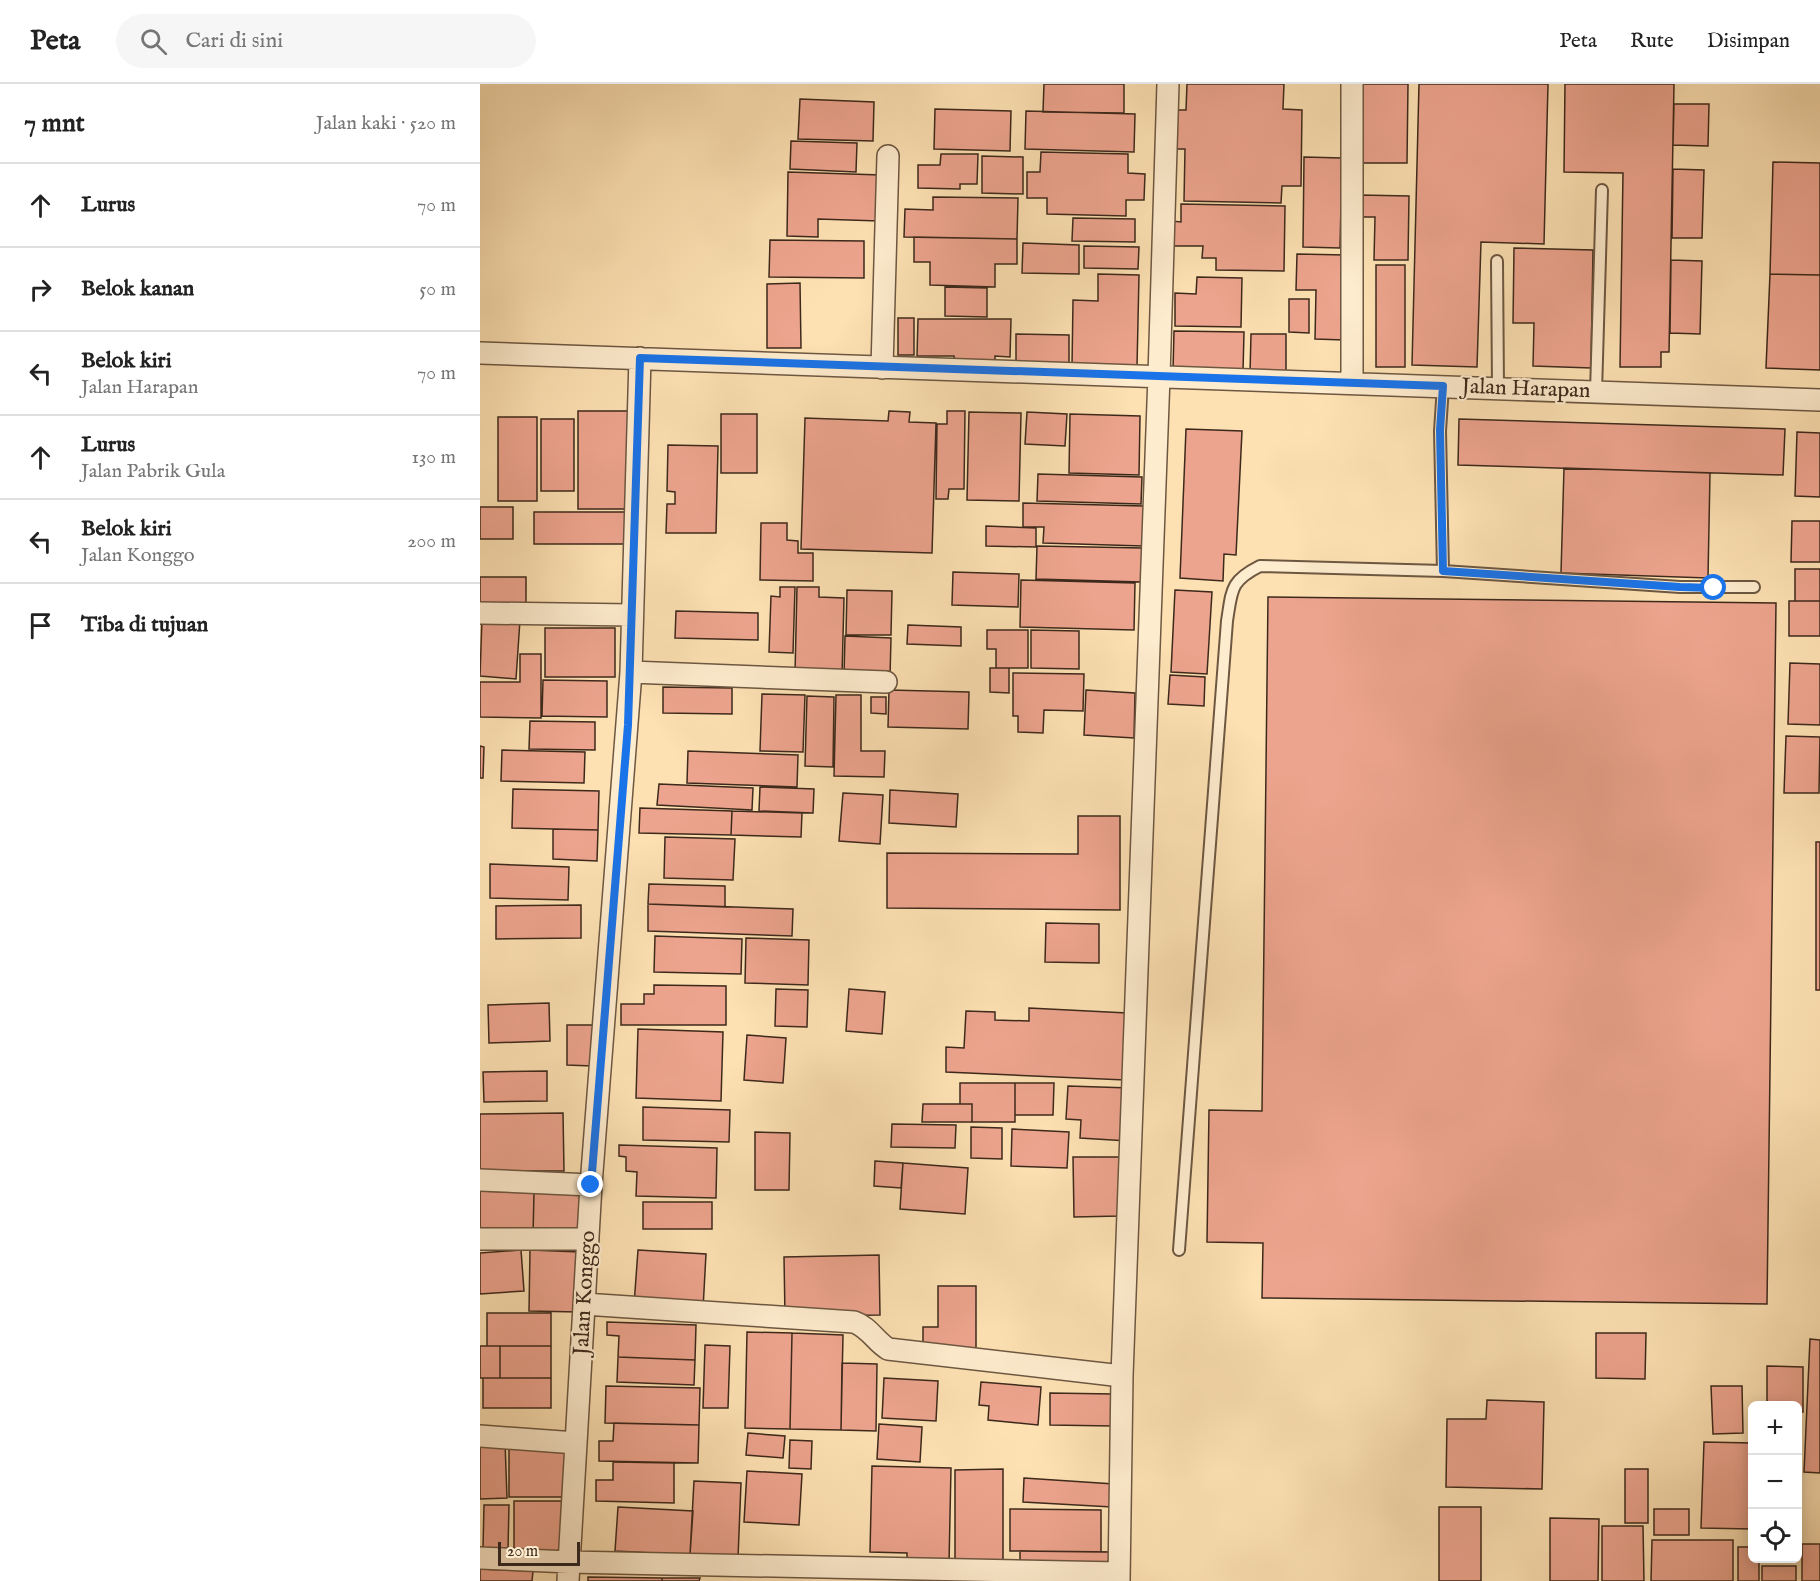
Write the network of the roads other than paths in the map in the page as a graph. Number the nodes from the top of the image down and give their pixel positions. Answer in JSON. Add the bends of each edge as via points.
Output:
{"nodes":[{"id":1,"x":1168,"y":84,"type":"edge"},
{"id":2,"x":1352,"y":84,"type":"edge"},
{"id":3,"x":888,"y":156,"type":"dead end"},
{"id":4,"x":1602,"y":190,"type":"dead end"},
{"id":5,"x":1497,"y":261,"type":"dead end"},
{"id":6,"x":480,"y":353,"type":"edge"},
{"id":7,"x":640,"y":358,"type":"junction"},
{"id":8,"x":882,"y":368,"type":"junction"},
{"id":9,"x":1159,"y":376,"type":"junction"},
{"id":10,"x":1352,"y":383,"type":"junction"},
{"id":11,"x":1443,"y":386,"type":"junction"},
{"id":12,"x":1498,"y":388,"type":"junction"},
{"id":13,"x":1596,"y":392,"type":"junction"},
{"id":14,"x":1820,"y":399,"type":"edge"},
{"id":15,"x":1443,"y":571,"type":"junction"},
{"id":16,"x":1754,"y":587,"type":"dead end"},
{"id":17,"x":480,"y":613,"type":"edge"},
{"id":18,"x":632,"y":615,"type":"junction"},
{"id":19,"x":631,"y":672,"type":"junction"},
{"id":20,"x":886,"y":682,"type":"dead end"},
{"id":21,"x":480,"y":1180,"type":"edge"},
{"id":22,"x":591,"y":1185,"type":"junction"},
{"id":23,"x":480,"y":1239,"type":"edge"},
{"id":24,"x":588,"y":1239,"type":"junction"},
{"id":25,"x":1179,"y":1250,"type":"dead end"},
{"id":26,"x":584,"y":1304,"type":"junction"},
{"id":27,"x":1122,"y":1376,"type":"junction"},
{"id":28,"x":480,"y":1436,"type":"edge"},
{"id":29,"x":576,"y":1443,"type":"junction"},
{"id":30,"x":480,"y":1558,"type":"edge"},
{"id":31,"x":568,"y":1571,"type":"edge"},
{"id":32,"x":1119,"y":1577,"type":"edge"}],
"edges":[{"from":1,"to":9,"type":"street"},
{"from":2,"to":10,"type":"street"},
{"from":3,"to":8,"type":"street"},
{"from":4,"to":13,"type":"lane"},
{"from":5,"to":12,"type":"lane"},
{"from":6,"to":7,"type":"street","name":"Jalan Harapan"},
{"from":7,"to":8,"type":"street","name":"Jalan Harapan"},
{"from":7,"to":18,"type":"street","name":"Jalan Konggo"},
{"from":8,"to":9,"type":"street","name":"Jalan Harapan"},
{"from":9,"to":10,"type":"street","name":"Jalan Harapan"},
{"from":9,"to":27,"type":"street"},
{"from":10,"to":11,"type":"street","name":"Jalan Harapan"},
{"from":11,"to":12,"type":"street","name":"Jalan Harapan"},
{"from":11,"to":15,"type":"lane"},
{"from":12,"to":13,"type":"street","name":"Jalan Harapan"},
{"from":13,"to":14,"type":"street","name":"Jalan Harapan"},
{"from":15,"to":16,"type":"lane","via":[[1680,587]]},
{"from":15,"to":25,"type":"lane","via":[[1260,566],[1244,574],[1233,587],[1227,621]]},
{"from":17,"to":18,"type":"street"},
{"from":18,"to":19,"type":"street","name":"Jalan Konggo"},
{"from":19,"to":20,"type":"street"},
{"from":19,"to":22,"type":"street","name":"Jalan Konggo"},
{"from":21,"to":22,"type":"street"},
{"from":22,"to":24,"type":"street","name":"Jalan Konggo"},
{"from":23,"to":24,"type":"street"},
{"from":24,"to":26,"type":"street","name":"Jalan Konggo"},
{"from":26,"to":27,"type":"street","via":[[854,1322],[863,1325],[888,1349]]},
{"from":26,"to":29,"type":"street","name":"Jalan Konggo"},
{"from":27,"to":32,"type":"street"},
{"from":28,"to":29,"type":"street"},
{"from":29,"to":31,"type":"street","name":"Jalan Konggo"},
{"from":30,"to":31,"type":"street"},
{"from":31,"to":32,"type":"street"}]}
